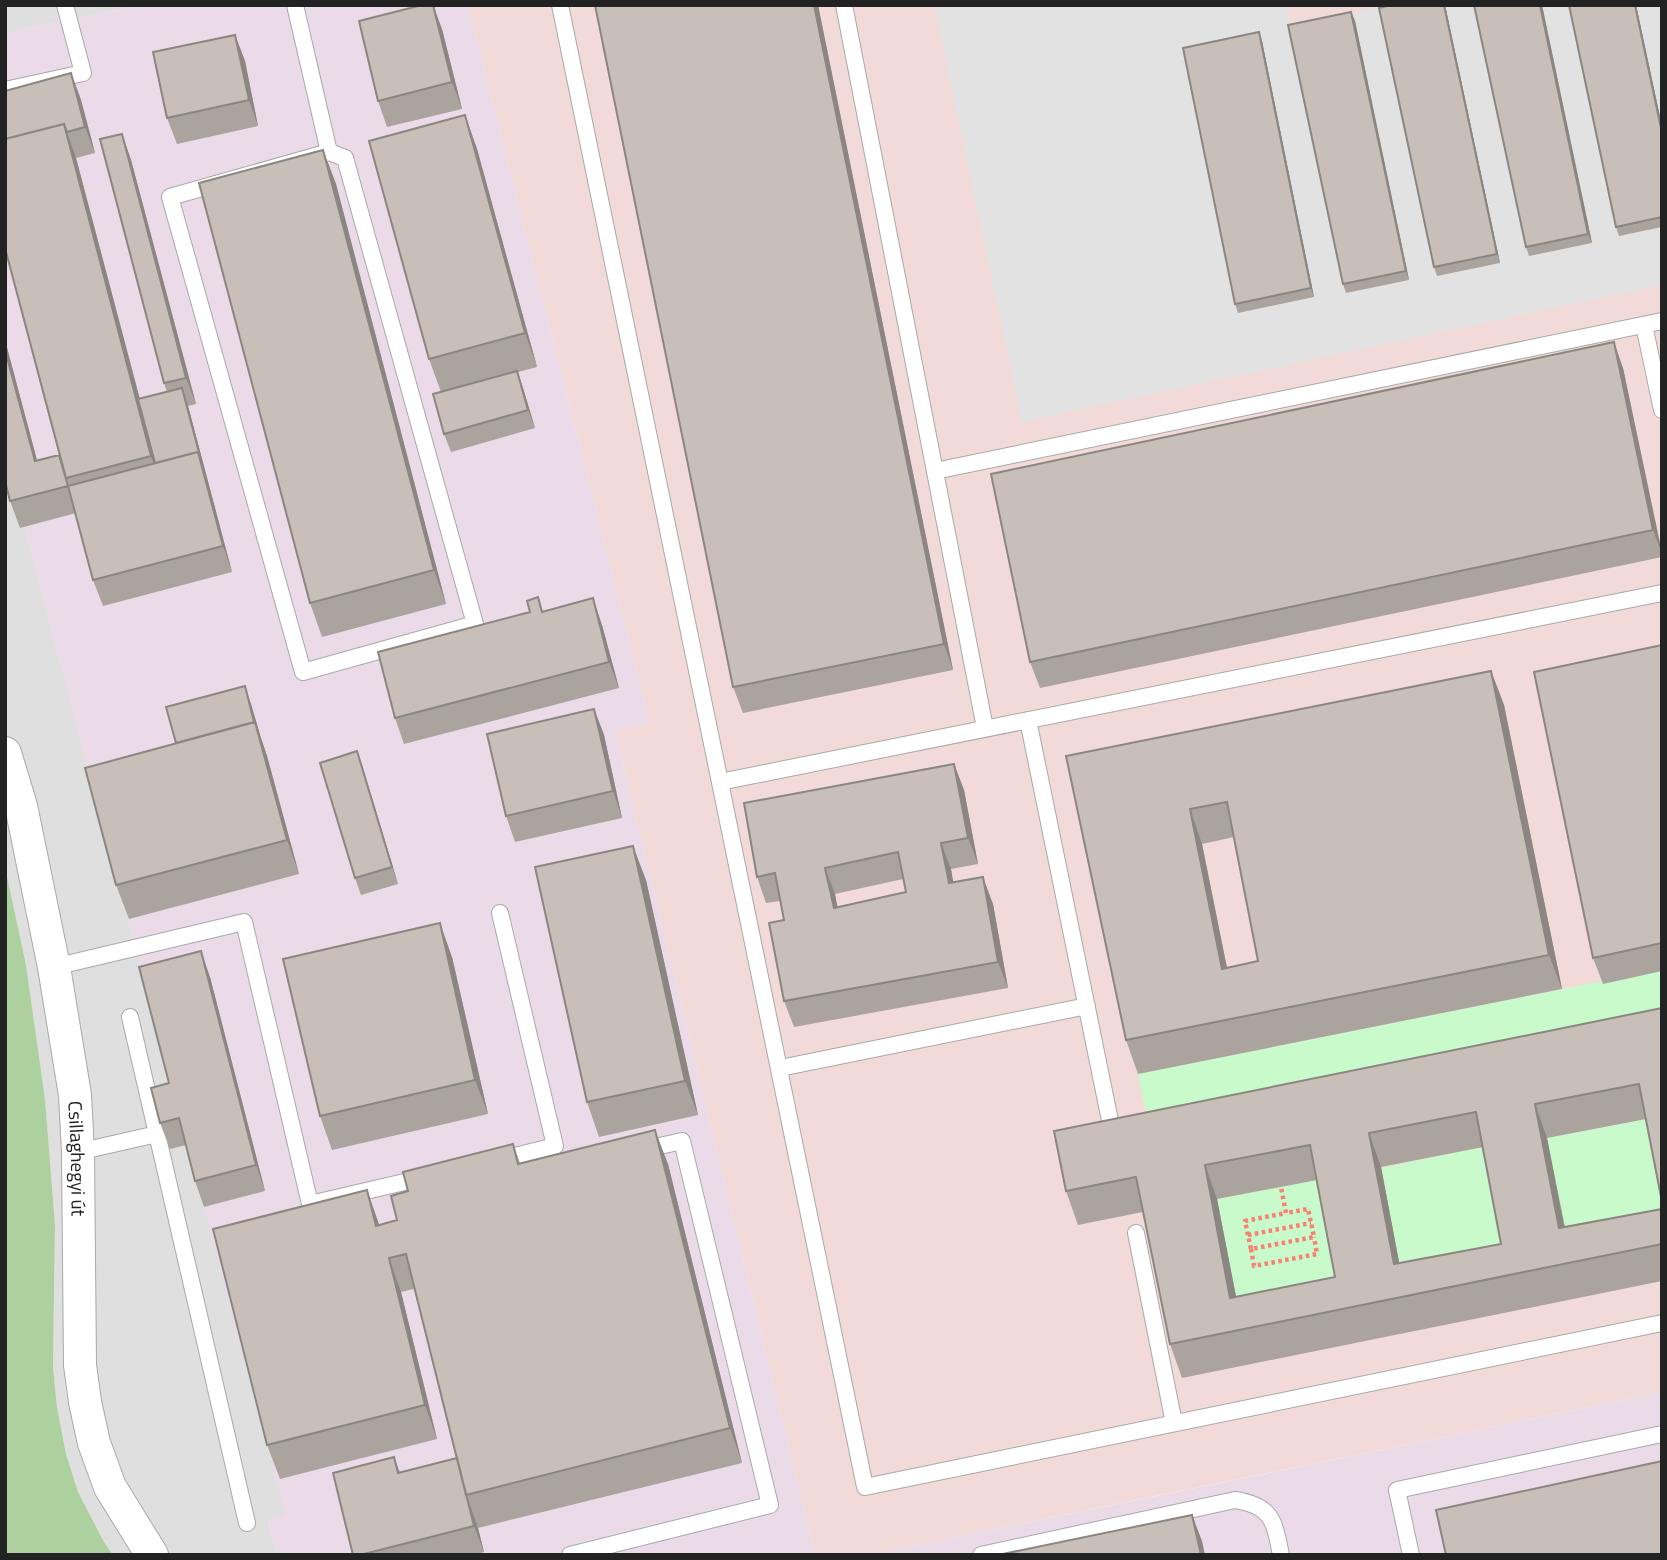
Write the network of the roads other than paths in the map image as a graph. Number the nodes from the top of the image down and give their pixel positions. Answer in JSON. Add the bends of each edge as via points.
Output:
{"nodes":[{"id":1,"x":65,"y":5,"type":"edge"},
{"id":2,"x":295,"y":5,"type":"edge"},
{"id":3,"x":560,"y":5,"type":"edge"},
{"id":4,"x":844,"y":5,"type":"edge"},
{"id":5,"x":5,"y":90,"type":"edge"},
{"id":6,"x":329,"y":152,"type":"junction"},
{"id":7,"x":1662,"y":321,"type":"edge"},
{"id":8,"x":1644,"y":325,"type":"junction"},
{"id":9,"x":1662,"y":411,"type":"edge"},
{"id":10,"x":935,"y":471,"type":"junction"},
{"id":11,"x":1662,"y":593,"type":"edge"},
{"id":12,"x":1028,"y":720,"type":"junction"},
{"id":13,"x":985,"y":729,"type":"junction"},
{"id":14,"x":5,"y":753,"type":"edge"},
{"id":15,"x":720,"y":782,"type":"junction"},
{"id":16,"x":500,"y":913,"type":"dead end"},
{"id":17,"x":54,"y":967,"type":"junction"},
{"id":18,"x":1087,"y":1006,"type":"junction"},
{"id":19,"x":130,"y":1017,"type":"dead end"},
{"id":20,"x":780,"y":1068,"type":"junction"},
{"id":21,"x":157,"y":1134,"type":"junction"},
{"id":22,"x":1116,"y":1149,"type":"edge"},
{"id":23,"x":78,"y":1152,"type":"junction"},
{"id":24,"x":628,"y":1153,"type":"edge"},
{"id":25,"x":487,"y":1162,"type":"edge"},
{"id":26,"x":446,"y":1172,"type":"edge"},
{"id":27,"x":1136,"y":1233,"type":"dead end"},
{"id":28,"x":1662,"y":1323,"type":"edge"},
{"id":29,"x":1174,"y":1423,"type":"junction"},
{"id":30,"x":1662,"y":1434,"type":"edge"},
{"id":31,"x":247,"y":1522,"type":"dead end"},
{"id":32,"x":152,"y":1555,"type":"edge"},
{"id":33,"x":570,"y":1555,"type":"edge"},
{"id":34,"x":981,"y":1555,"type":"edge"},
{"id":35,"x":1281,"y":1555,"type":"edge"},
{"id":36,"x":1411,"y":1555,"type":"edge"}],
"edges":[{"from":1,"to":5,"type":"lane","via":[[83,74]]},
{"from":2,"to":6,"type":"lane"},
{"from":3,"to":15,"type":"lane"},
{"from":4,"to":10,"type":"lane"},
{"from":6,"to":6,"type":"lane","via":[[170,197],[303,672],[475,624],[345,158]]},
{"from":7,"to":8,"type":"lane"},
{"from":8,"to":9,"type":"lane"},
{"from":8,"to":10,"type":"lane"},
{"from":10,"to":13,"type":"lane"},
{"from":11,"to":12,"type":"lane"},
{"from":12,"to":13,"type":"lane"},
{"from":12,"to":18,"type":"lane"},
{"from":13,"to":15,"type":"lane"},
{"from":14,"to":17,"type":"street","name":"Csillaghegyi út"},
{"from":15,"to":20,"type":"lane"},
{"from":16,"to":25,"type":"lane","via":[[556,1152]]},
{"from":17,"to":23,"type":"street","name":"Csillaghegyi út","via":[[75,1095]]},
{"from":17,"to":26,"type":"lane","via":[[244,922],[310,1204]]},
{"from":18,"to":20,"type":"lane"},
{"from":18,"to":22,"type":"lane"},
{"from":19,"to":21,"type":"lane"},
{"from":20,"to":29,"type":"lane","via":[[865,1487]]},
{"from":21,"to":23,"type":"lane"},
{"from":21,"to":31,"type":"lane"},
{"from":23,"to":32,"type":"street","name":"Csillaghegyi út","via":[[80,1365],[85,1402],[110,1487]]},
{"from":24,"to":33,"type":"lane","via":[[682,1141],[770,1505]]},
{"from":27,"to":29,"type":"lane"},
{"from":28,"to":29,"type":"lane"},
{"from":30,"to":36,"type":"lane","via":[[1397,1490]]},
{"from":34,"to":35,"type":"lane","via":[[1235,1500],[1262,1508],[1271,1518]]}]}
